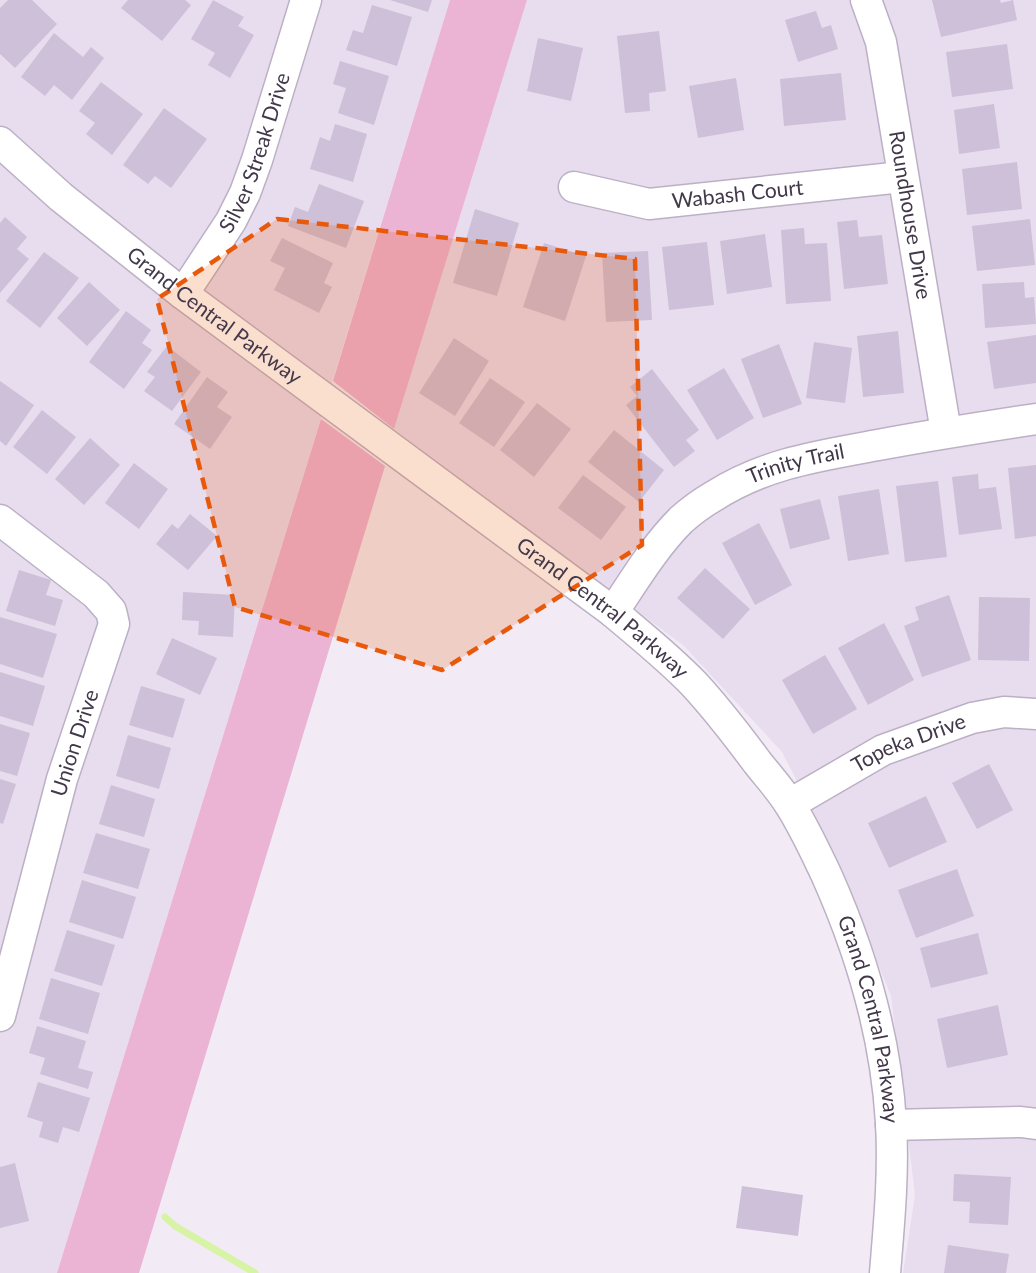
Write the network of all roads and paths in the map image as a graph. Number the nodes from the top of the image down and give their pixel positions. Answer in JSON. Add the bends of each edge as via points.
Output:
{"nodes":[{"id":1,"x":306,"y":0,"type":"edge"},
{"id":2,"x":866,"y":0,"type":"edge"},
{"id":3,"x":0,"y":142,"type":"edge"},
{"id":4,"x":902,"y":177,"type":"junction"},
{"id":5,"x":574,"y":187,"type":"dead end"},
{"id":6,"x":183,"y":294,"type":"junction"},
{"id":7,"x":1036,"y":419,"type":"edge"},
{"id":8,"x":946,"y":432,"type":"junction"},
{"id":9,"x":0,"y":520,"type":"edge"},
{"id":10,"x":612,"y":612,"type":"junction"},
{"id":11,"x":1036,"y":714,"type":"edge"},
{"id":12,"x":790,"y":804,"type":"junction"},
{"id":13,"x":0,"y":1016,"type":"edge"},
{"id":14,"x":1036,"y":1124,"type":"edge"},
{"id":15,"x":891,"y":1125,"type":"junction"},
{"id":16,"x":885,"y":1273,"type":"edge"}],
"edges":[{"from":1,"to":6,"type":"street","name":"Silver Streak Drive","via":[[244,193],[231,221]]},
{"from":2,"to":4,"type":"street","name":"Roundhouse Drive","via":[[881,42]]},
{"from":3,"to":6,"type":"street","name":"Grand Central Parkway"},
{"from":4,"to":5,"type":"street","name":"Wabash Court","via":[[650,204]]},
{"from":4,"to":8,"type":"street","name":"Roundhouse Drive"},
{"from":6,"to":10,"type":"street","name":"Grand Central Parkway"},
{"from":7,"to":8,"type":"street","name":"Trinity Trail"},
{"from":8,"to":10,"type":"street","name":"Trinity Trail","via":[[801,459],[745,478],[682,519]]},
{"from":9,"to":13,"type":"street","name":"Union Drive","via":[[96,594],[111,611],[114,624],[62,779]]},
{"from":10,"to":12,"type":"street","name":"Grand Central Parkway","via":[[692,683]]},
{"from":11,"to":12,"type":"street","name":"Topeka Drive","via":[[1004,712],[972,717],[884,750]]},
{"from":12,"to":15,"type":"street","name":"Grand Central Parkway","via":[[832,889],[865,979],[886,1067]]},
{"from":14,"to":15,"type":"street"},
{"from":15,"to":16,"type":"street","name":"Grand Central Parkway"}]}
